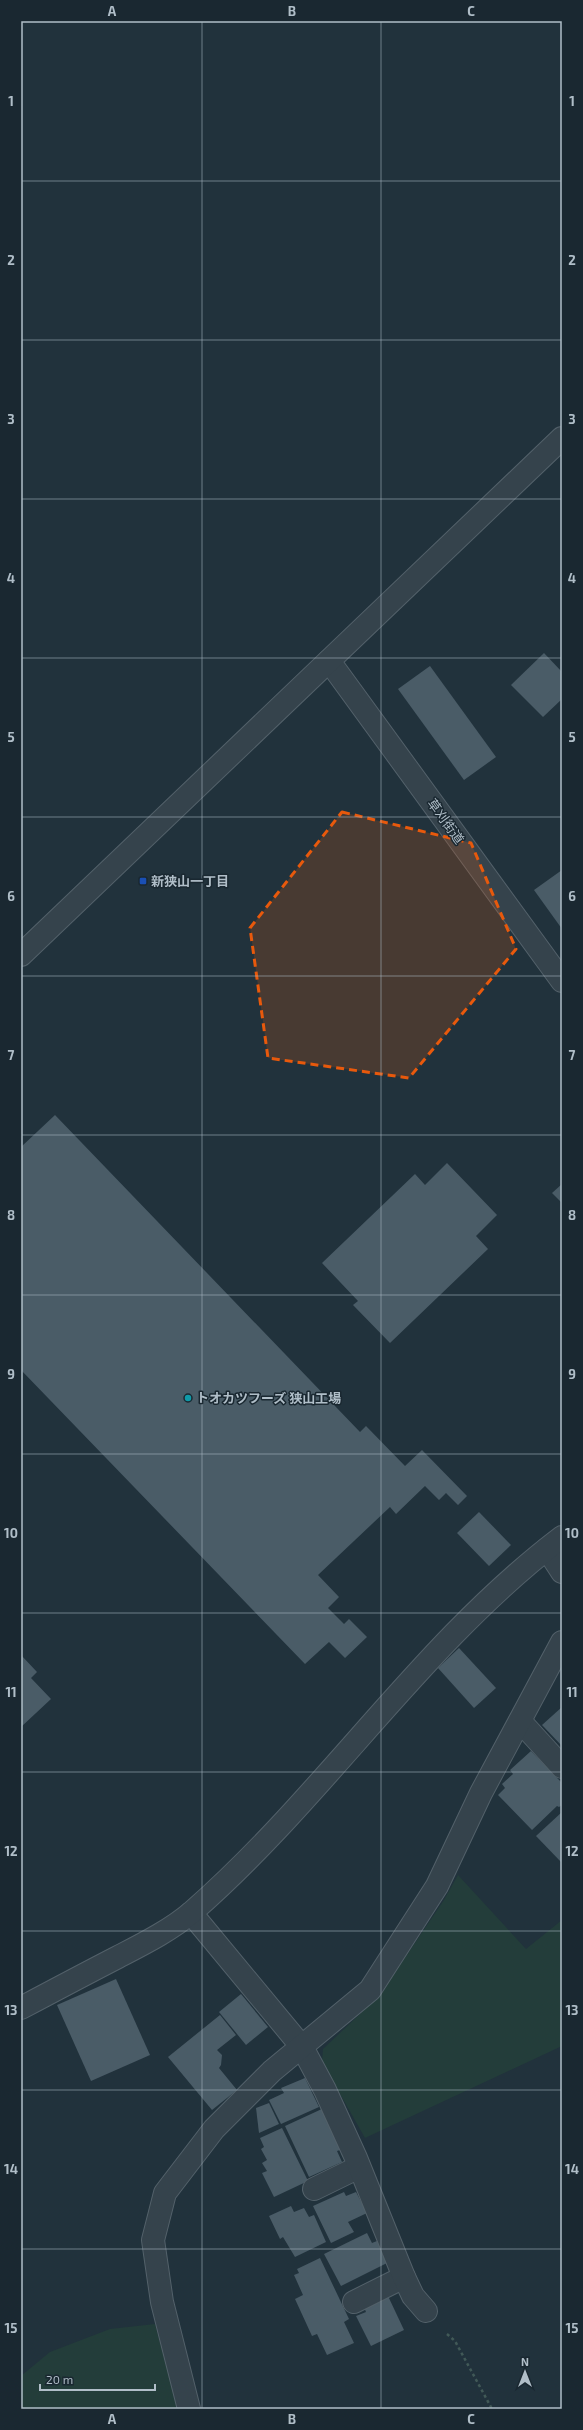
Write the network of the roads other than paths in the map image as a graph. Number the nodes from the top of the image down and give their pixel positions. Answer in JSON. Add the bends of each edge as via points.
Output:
{"nodes":[{"id":1,"x":562,"y":438,"type":"edge"},
{"id":2,"x":329,"y":661,"type":"junction"},
{"id":3,"x":21,"y":955,"type":"edge"},
{"id":4,"x":562,"y":981,"type":"edge"},
{"id":5,"x":554,"y":1543,"type":"edge"},
{"id":6,"x":562,"y":1572,"type":"edge"},
{"id":7,"x":562,"y":1642,"type":"edge"},
{"id":8,"x":520,"y":1721,"type":"junction"},
{"id":9,"x":562,"y":1767,"type":"edge"},
{"id":10,"x":191,"y":1913,"type":"junction"},
{"id":11,"x":21,"y":2008,"type":"edge"},
{"id":12,"x":302,"y":2047,"type":"junction"},
{"id":13,"x":359,"y":2167,"type":"junction"},
{"id":14,"x":314,"y":2189,"type":"dead end"},
{"id":15,"x":404,"y":2277,"type":"junction"},
{"id":16,"x":354,"y":2302,"type":"dead end"},
{"id":17,"x":426,"y":2311,"type":"road end"},
{"id":18,"x":189,"y":2409,"type":"edge"}],
"edges":[{"from":1,"to":2,"type":"street"},
{"from":2,"to":3,"type":"street"},
{"from":2,"to":4,"type":"street","name":"草刈街道"},
{"from":5,"to":6,"type":"street"},
{"from":5,"to":10,"type":"street","via":[[521,1569],[472,1616],[374,1718],[307,1797]]},
{"from":7,"to":8,"type":"street"},
{"from":8,"to":9,"type":"street"},
{"from":8,"to":12,"type":"street","via":[[481,1793],[437,1886],[370,1990]]},
{"from":10,"to":11,"type":"street","via":[[150,1940]]},
{"from":10,"to":12,"type":"street"},
{"from":12,"to":13,"type":"street","via":[[325,2090]]},
{"from":12,"to":18,"type":"street","via":[[272,2071],[214,2129],[165,2194],[153,2240],[162,2302]]},
{"from":13,"to":14,"type":"street"},
{"from":13,"to":15,"type":"street"},
{"from":15,"to":16,"type":"street"},
{"from":15,"to":17,"type":"street","via":[[413,2296]]}]}
